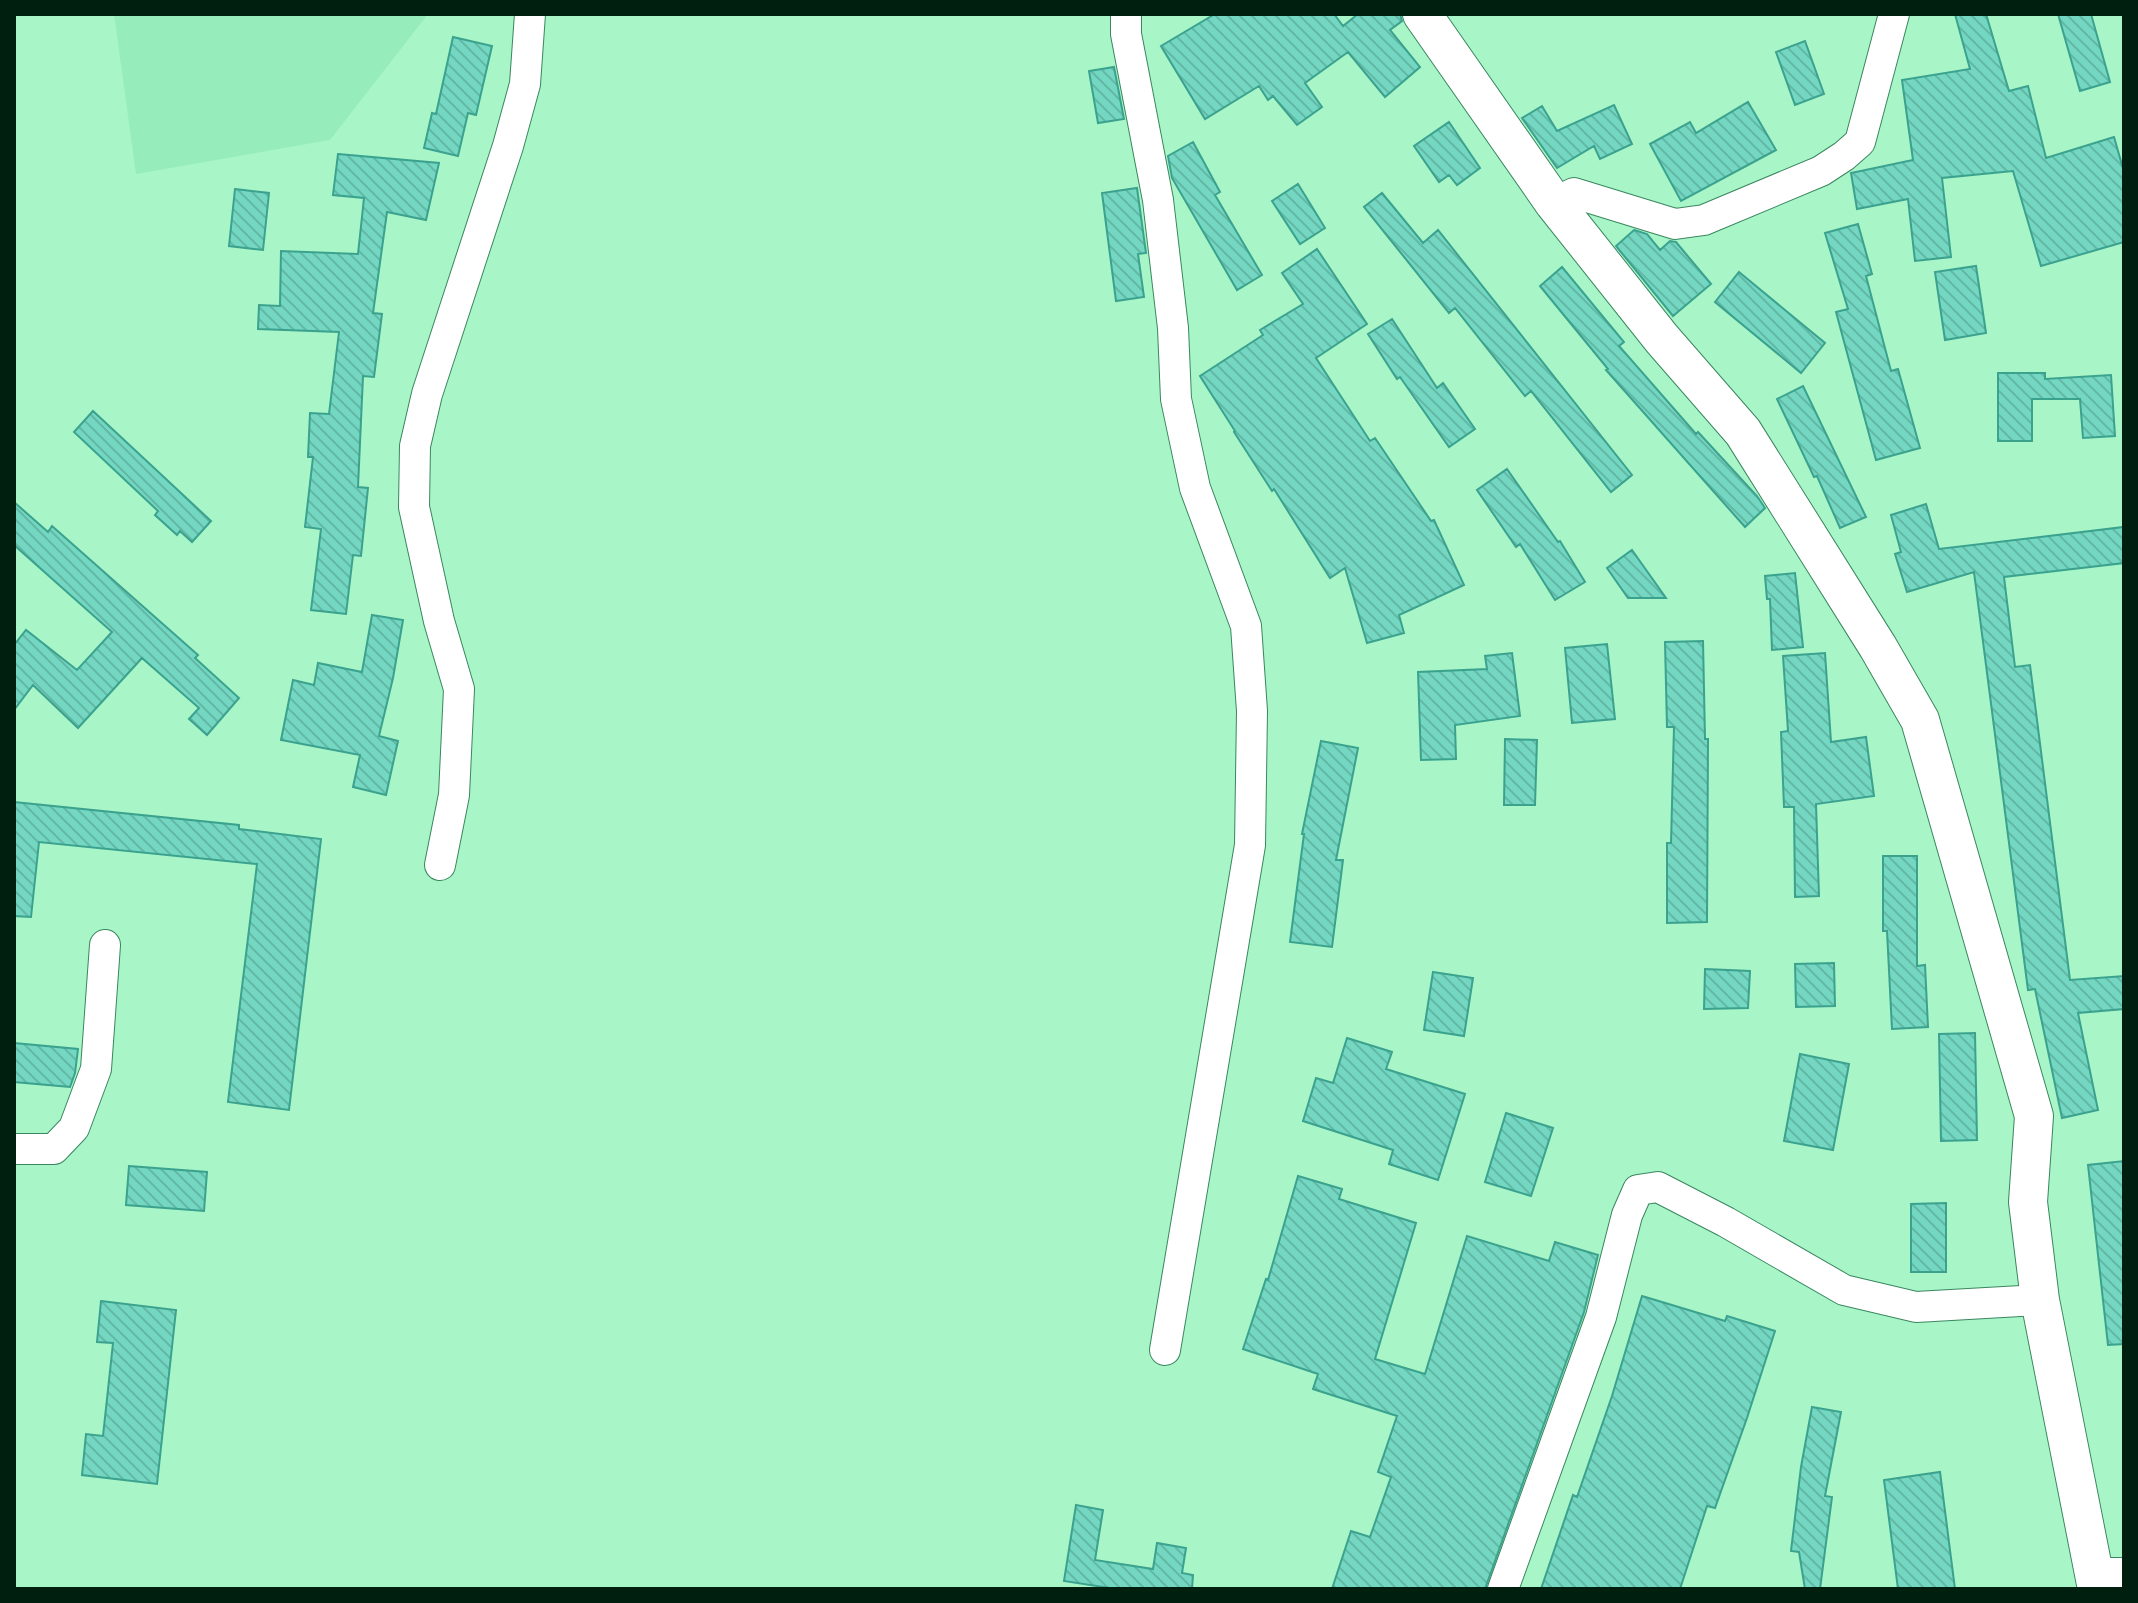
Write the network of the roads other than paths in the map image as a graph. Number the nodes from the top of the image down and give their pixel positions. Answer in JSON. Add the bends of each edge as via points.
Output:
{"nodes":[{"id":1,"x":530,"y":14,"type":"edge"},
{"id":2,"x":1126,"y":14,"type":"edge"},
{"id":3,"x":1422,"y":14,"type":"edge"},
{"id":4,"x":1894,"y":14,"type":"edge"},
{"id":5,"x":1554,"y":203,"type":"junction"},
{"id":6,"x":440,"y":865,"type":"dead end"},
{"id":7,"x":105,"y":945,"type":"dead end"},
{"id":8,"x":14,"y":1149,"type":"edge"},
{"id":9,"x":2040,"y":1300,"type":"junction"},
{"id":10,"x":1165,"y":1350,"type":"dead end"},
{"id":11,"x":2106,"y":1578,"type":"edge"},
{"id":12,"x":1503,"y":1589,"type":"edge"}],
"edges":[{"from":1,"to":6,"type":"street","via":[[525,84],[415,446],[414,507],[459,689],[454,795]]},
{"from":2,"to":10,"type":"street","via":[[1158,200],[1176,399],[1195,488],[1246,626],[1252,711],[1250,845]]},
{"from":3,"to":5,"type":"street"},
{"from":4,"to":5,"type":"street","via":[[1860,142],[1821,171],[1704,220],[1675,224],[1574,193]]},
{"from":5,"to":9,"type":"street","via":[[1743,432],[1920,720],[2034,1116],[2028,1202]]},
{"from":7,"to":8,"type":"street","via":[[96,1069],[74,1128],[54,1149]]},
{"from":9,"to":11,"type":"street"},
{"from":9,"to":12,"type":"street","via":[[1916,1307],[1844,1290],[1658,1187],[1638,1190],[1601,1317]]}]}
